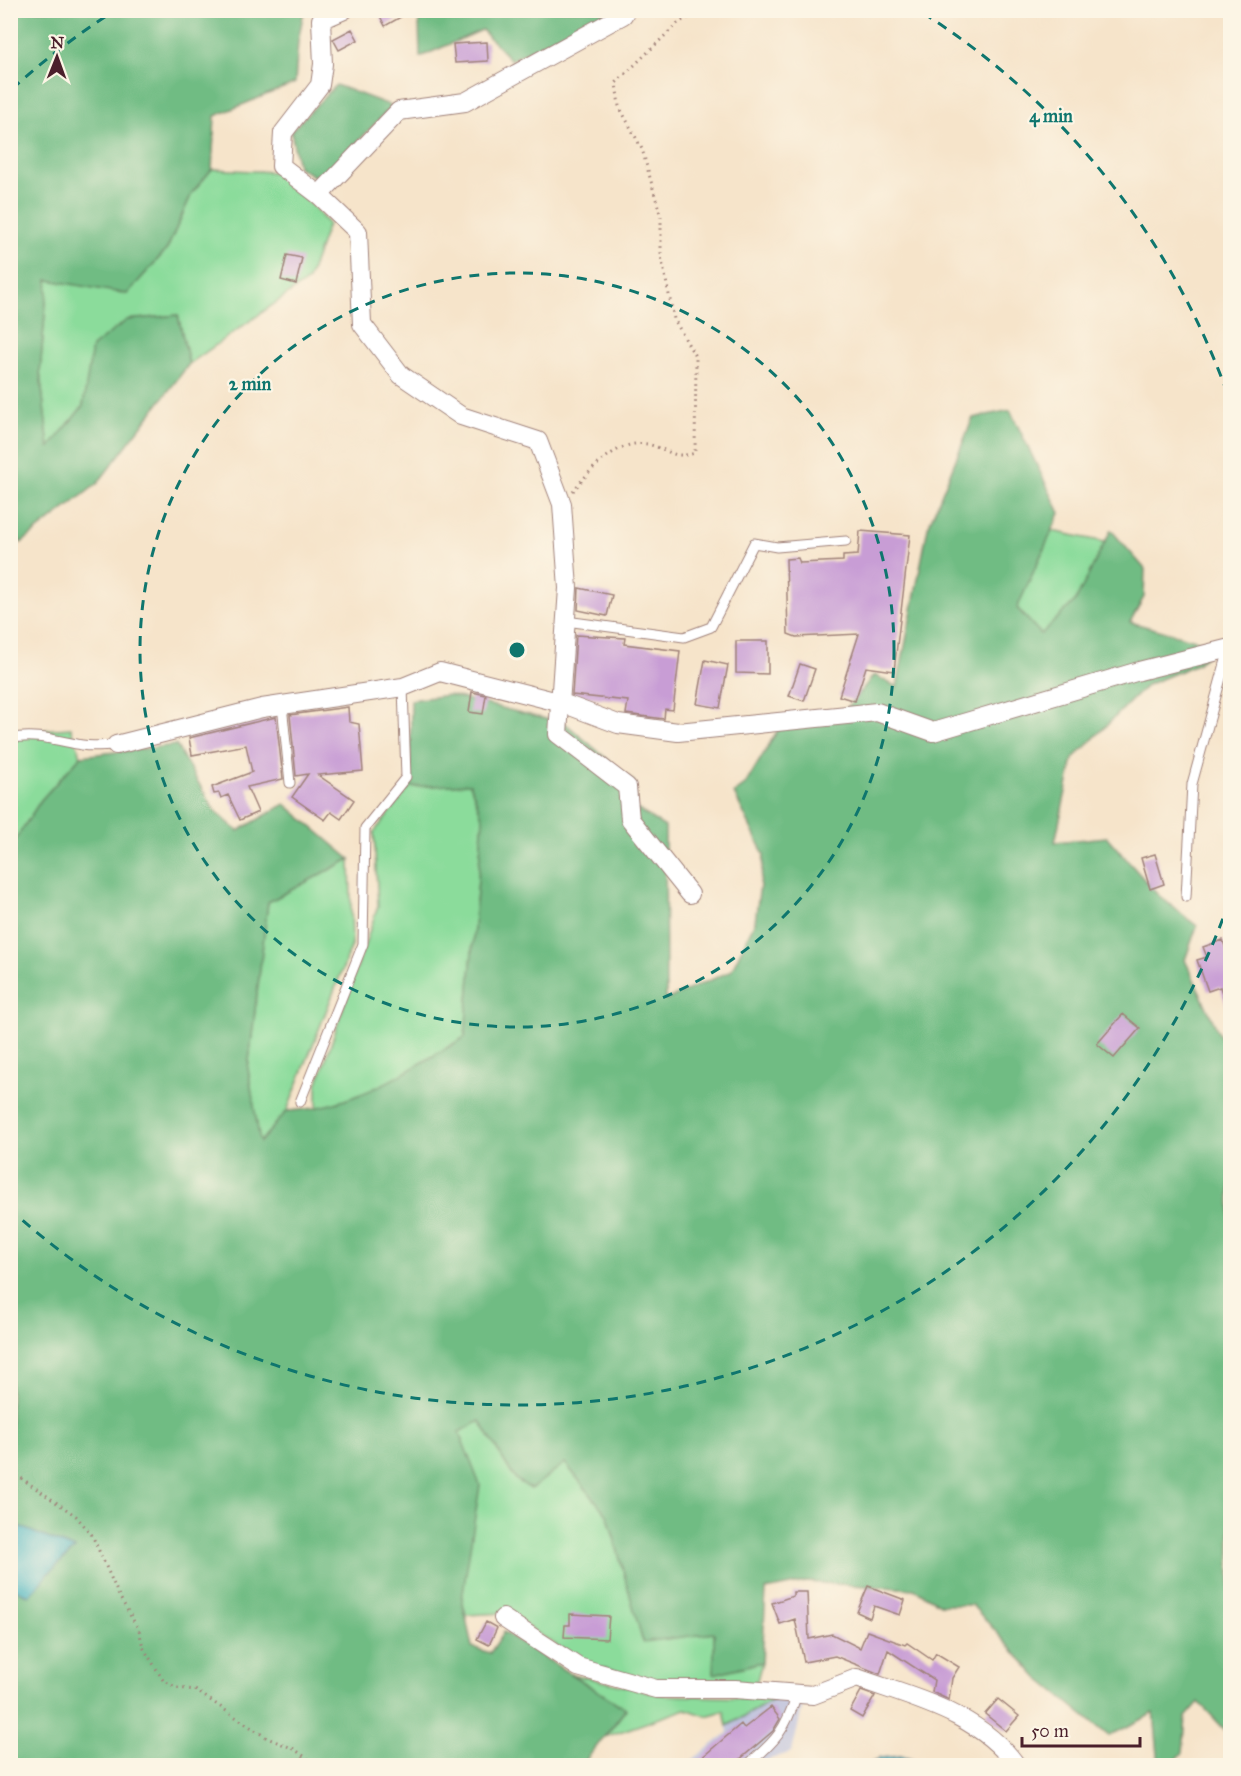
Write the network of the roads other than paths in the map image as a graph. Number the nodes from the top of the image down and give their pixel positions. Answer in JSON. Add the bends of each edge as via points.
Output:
{"nodes":[{"id":1,"x":344,"y":10,"type":"edge"},
{"id":2,"x":626,"y":10,"type":"edge"},
{"id":3,"x":319,"y":195,"type":"junction"},
{"id":4,"x":846,"y":542,"type":"dead end"},
{"id":5,"x":566,"y":621,"type":"junction"},
{"id":6,"x":1230,"y":649,"type":"edge"},
{"id":7,"x":403,"y":687,"type":"junction"},
{"id":8,"x":562,"y":703,"type":"junction"},
{"id":9,"x":282,"y":705,"type":"junction"},
{"id":10,"x":10,"y":739,"type":"edge"},
{"id":11,"x":116,"y":745,"type":"joint"},
{"id":12,"x":290,"y":783,"type":"dead end"},
{"id":13,"x":690,"y":894,"type":"dead end"},
{"id":14,"x":1186,"y":897,"type":"dead end"},
{"id":15,"x":300,"y":1102,"type":"dead end"},
{"id":16,"x":503,"y":1618,"type":"dead end"},
{"id":17,"x":797,"y":1694,"type":"junction"},
{"id":18,"x":746,"y":1766,"type":"edge"},
{"id":19,"x":1017,"y":1766,"type":"edge"}],
"edges":[{"from":1,"to":3,"type":"street","via":[[321,20],[320,85],[283,133],[282,166]]},
{"from":2,"to":3,"type":"street","via":[[465,102],[399,111]]},
{"from":3,"to":5,"type":"street","via":[[358,232],[362,324],[401,375],[461,416],[538,441],[562,504]]},
{"from":4,"to":5,"type":"lane","via":[[777,547],[754,543],[711,627],[684,637]]},
{"from":5,"to":8,"type":"street"},
{"from":6,"to":8,"type":"street","via":[[1139,671],[933,732],[877,712],[678,732],[618,724]]},
{"from":6,"to":14,"type":"lane","via":[[1192,784]]},
{"from":7,"to":8,"type":"street","via":[[440,672]]},
{"from":7,"to":9,"type":"street"},
{"from":7,"to":15,"type":"lane","via":[[406,777],[365,828],[363,944]]},
{"from":8,"to":13,"type":"street","via":[[558,734],[627,787],[630,819]]},
{"from":9,"to":11,"type":"street"},
{"from":9,"to":12,"type":"lane"},
{"from":10,"to":11,"type":"lane","via":[[22,736],[84,745]]},
{"from":16,"to":17,"type":"street","via":[[578,1667],[656,1689]]},
{"from":17,"to":18,"type":"lane","via":[[789,1721],[773,1744]]},
{"from":17,"to":19,"type":"street","via":[[813,1695],[857,1678],[964,1717],[1008,1752]]}]}
